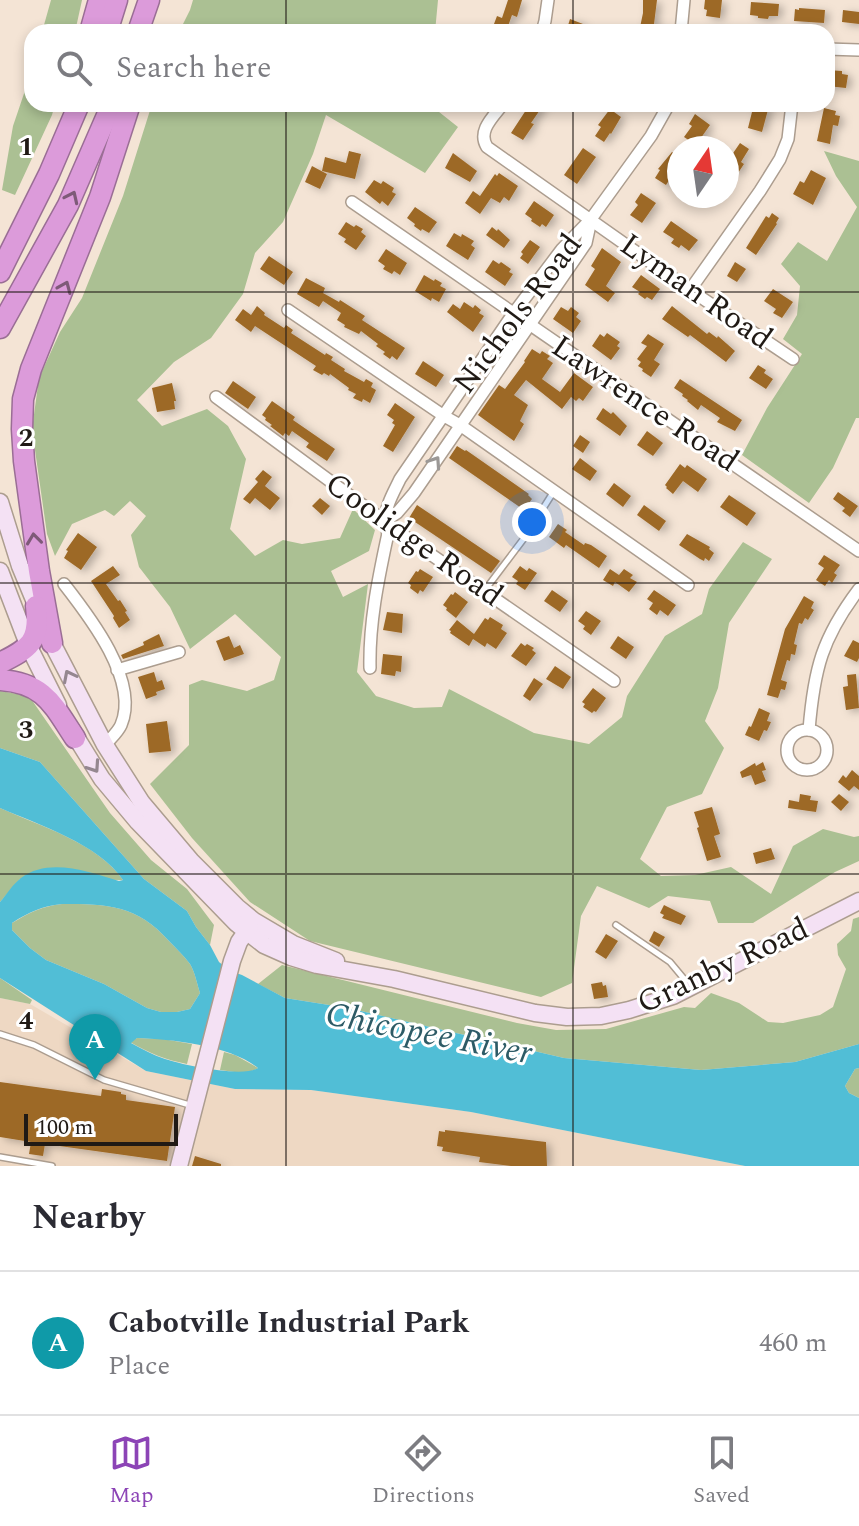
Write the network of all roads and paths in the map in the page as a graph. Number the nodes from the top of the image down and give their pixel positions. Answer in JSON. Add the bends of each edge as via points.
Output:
{"nodes":[{"id":1,"x":99,"y":0,"type":"edge"},
{"id":2,"x":117,"y":0,"type":"edge"},
{"id":3,"x":149,"y":0,"type":"edge"},
{"id":4,"x":155,"y":0,"type":"edge"},
{"id":5,"x":548,"y":0,"type":"edge"},
{"id":6,"x":684,"y":0,"type":"edge"},
{"id":7,"x":92,"y":24,"type":"edge"},
{"id":8,"x":110,"y":24,"type":"edge"},
{"id":9,"x":141,"y":24,"type":"edge"},
{"id":10,"x":150,"y":24,"type":"edge"},
{"id":11,"x":544,"y":24,"type":"edge"},
{"id":12,"x":682,"y":24,"type":"edge"},
{"id":13,"x":835,"y":49,"type":"edge"},
{"id":14,"x":859,"y":50,"type":"edge"},
{"id":15,"x":67,"y":112,"type":"edge"},
{"id":16,"x":76,"y":112,"type":"edge"},
{"id":17,"x":109,"y":112,"type":"edge"},
{"id":18,"x":127,"y":112,"type":"edge"},
{"id":19,"x":497,"y":112,"type":"edge"},
{"id":20,"x":664,"y":112,"type":"edge"},
{"id":21,"x":791,"y":112,"type":"edge"},
{"id":22,"x":49,"y":174,"type":"junction"},
{"id":23,"x":352,"y":202,"type":"dead end"},
{"id":24,"x":591,"y":219,"type":"junction"},
{"id":25,"x":2,"y":267,"type":"edge"},
{"id":26,"x":690,"y":290,"type":"junction"},
{"id":27,"x":288,"y":310,"type":"dead end"},
{"id":28,"x":513,"y":314,"type":"junction"},
{"id":29,"x":2,"y":323,"type":"edge"},
{"id":30,"x":530,"y":324,"type":"junction"},
{"id":31,"x":793,"y":359,"type":"dead end"},
{"id":32,"x":216,"y":397,"type":"dead end"},
{"id":33,"x":444,"y":416,"type":"junction"},
{"id":34,"x":460,"y":425,"type":"junction"},
{"id":35,"x":554,"y":491,"type":"junction"},
{"id":36,"x":0,"y":502,"type":"edge"},
{"id":37,"x":385,"y":521,"type":"junction"},
{"id":38,"x":859,"y":551,"type":"edge"},
{"id":39,"x":0,"y":571,"type":"edge"},
{"id":40,"x":64,"y":584,"type":"dead end"},
{"id":41,"x":688,"y":585,"type":"dead end"},
{"id":42,"x":859,"y":589,"type":"edge"},
{"id":43,"x":484,"y":591,"type":"junction"},
{"id":44,"x":36,"y":605,"type":"junction"},
{"id":45,"x":52,"y":643,"type":"junction"},
{"id":46,"x":29,"y":647,"type":"junction"},
{"id":47,"x":179,"y":652,"type":"dead end"},
{"id":48,"x":0,"y":663,"type":"edge"},
{"id":49,"x":370,"y":668,"type":"dead end"},
{"id":50,"x":117,"y":670,"type":"junction"},
{"id":51,"x":0,"y":680,"type":"edge"},
{"id":52,"x":614,"y":681,"type":"dead end"},
{"id":53,"x":809,"y":730,"type":"dead end"},
{"id":54,"x":75,"y":738,"type":"junction"},
{"id":55,"x":105,"y":745,"type":"junction"},
{"id":56,"x":859,"y":901,"type":"edge"},
{"id":57,"x":616,"y":925,"type":"dead end"},
{"id":58,"x":250,"y":926,"type":"junction"},
{"id":59,"x":691,"y":986,"type":"junction"},
{"id":60,"x":0,"y":1034,"type":"edge"},
{"id":61,"x":194,"y":1104,"type":"junction"},
{"id":62,"x":0,"y":1157,"type":"edge"},
{"id":63,"x":52,"y":1166,"type":"edge"},
{"id":64,"x":179,"y":1166,"type":"edge"}],
"edges":[{"from":1,"to":7,"type":"highway"},
{"from":2,"to":8,"type":"highway"},
{"from":3,"to":9,"type":"highway"},
{"from":4,"to":10,"type":"highway"},
{"from":5,"to":11,"type":"street"},
{"from":6,"to":12,"type":"street"},
{"from":13,"to":14,"type":"street"},
{"from":15,"to":22,"type":"highway"},
{"from":16,"to":22,"type":"highway"},
{"from":29,"to":17,"type":"highway","one_way":true,"via":[[68,205]]},
{"from":45,"to":18,"type":"highway","one_way":true,"via":[[24,461],[23,399]]},
{"from":19,"to":24,"type":"street","name":"Lyman Road","via":[[482,135],[487,147]]},
{"from":20,"to":24,"type":"street"},
{"from":21,"to":26,"type":"street","via":[[780,159]]},
{"from":22,"to":25,"type":"highway"},
{"from":23,"to":28,"type":"street","name":"Lawrence Road"},
{"from":24,"to":26,"type":"street","name":"Lyman Road"},
{"from":24,"to":28,"type":"street","name":"Nichols Road"},
{"from":24,"to":30,"type":"street","name":"Nichols Road","via":[[586,243]]},
{"from":26,"to":31,"type":"street","name":"Lyman Road"},
{"from":27,"to":33,"type":"street"},
{"from":28,"to":30,"type":"street","name":"Lawrence Road"},
{"from":28,"to":33,"type":"street","name":"Nichols Road"},
{"from":30,"to":34,"type":"street","name":"Nichols Road"},
{"from":30,"to":38,"type":"street","name":"Lawrence Road"},
{"from":32,"to":37,"type":"street","name":"Coolidge Road"},
{"from":33,"to":34,"type":"street"},
{"from":33,"to":37,"type":"street","name":"Nichols Road","via":[[400,479]]},
{"from":34,"to":35,"type":"street"},
{"from":37,"to":34,"type":"street","name":"Nichols Road","one_way":true,"via":[[414,493]]},
{"from":35,"to":41,"type":"street"},
{"from":35,"to":43,"type":"lane"},
{"from":36,"to":44,"type":"main road"},
{"from":37,"to":43,"type":"street","name":"Coolidge Road"},
{"from":37,"to":49,"type":"street","via":[[389,534]]},
{"from":39,"to":46,"type":"main road"},
{"from":40,"to":50,"type":"street","via":[[93,620]]},
{"from":42,"to":53,"type":"street","via":[[820,657]]},
{"from":43,"to":52,"type":"street","name":"Coolidge Road"},
{"from":44,"to":45,"type":"main road"},
{"from":44,"to":46,"type":"highway","via":[[38,623]]},
{"from":55,"to":45,"type":"main road","one_way":true},
{"from":46,"to":48,"type":"highway"},
{"from":46,"to":54,"type":"main road"},
{"from":47,"to":50,"type":"street"},
{"from":50,"to":55,"type":"street","via":[[124,716]]},
{"from":51,"to":54,"type":"highway","via":[[39,690]]},
{"from":54,"to":58,"type":"main road","one_way":true,"via":[[102,779],[177,863]]},
{"from":55,"to":58,"type":"main road","via":[[166,833]]},
{"from":56,"to":59,"type":"main road","name":"Granby Road"},
{"from":57,"to":59,"type":"lane","via":[[670,962]]},
{"from":58,"to":59,"type":"main road","name":"Granby Road","via":[[264,945],[303,962],[535,1013],[601,1016]]},
{"from":58,"to":61,"type":"main road","via":[[232,961]]},
{"from":60,"to":61,"type":"lane","via":[[104,1080]]},
{"from":61,"to":64,"type":"main road"},
{"from":62,"to":63,"type":"lane"}]}
